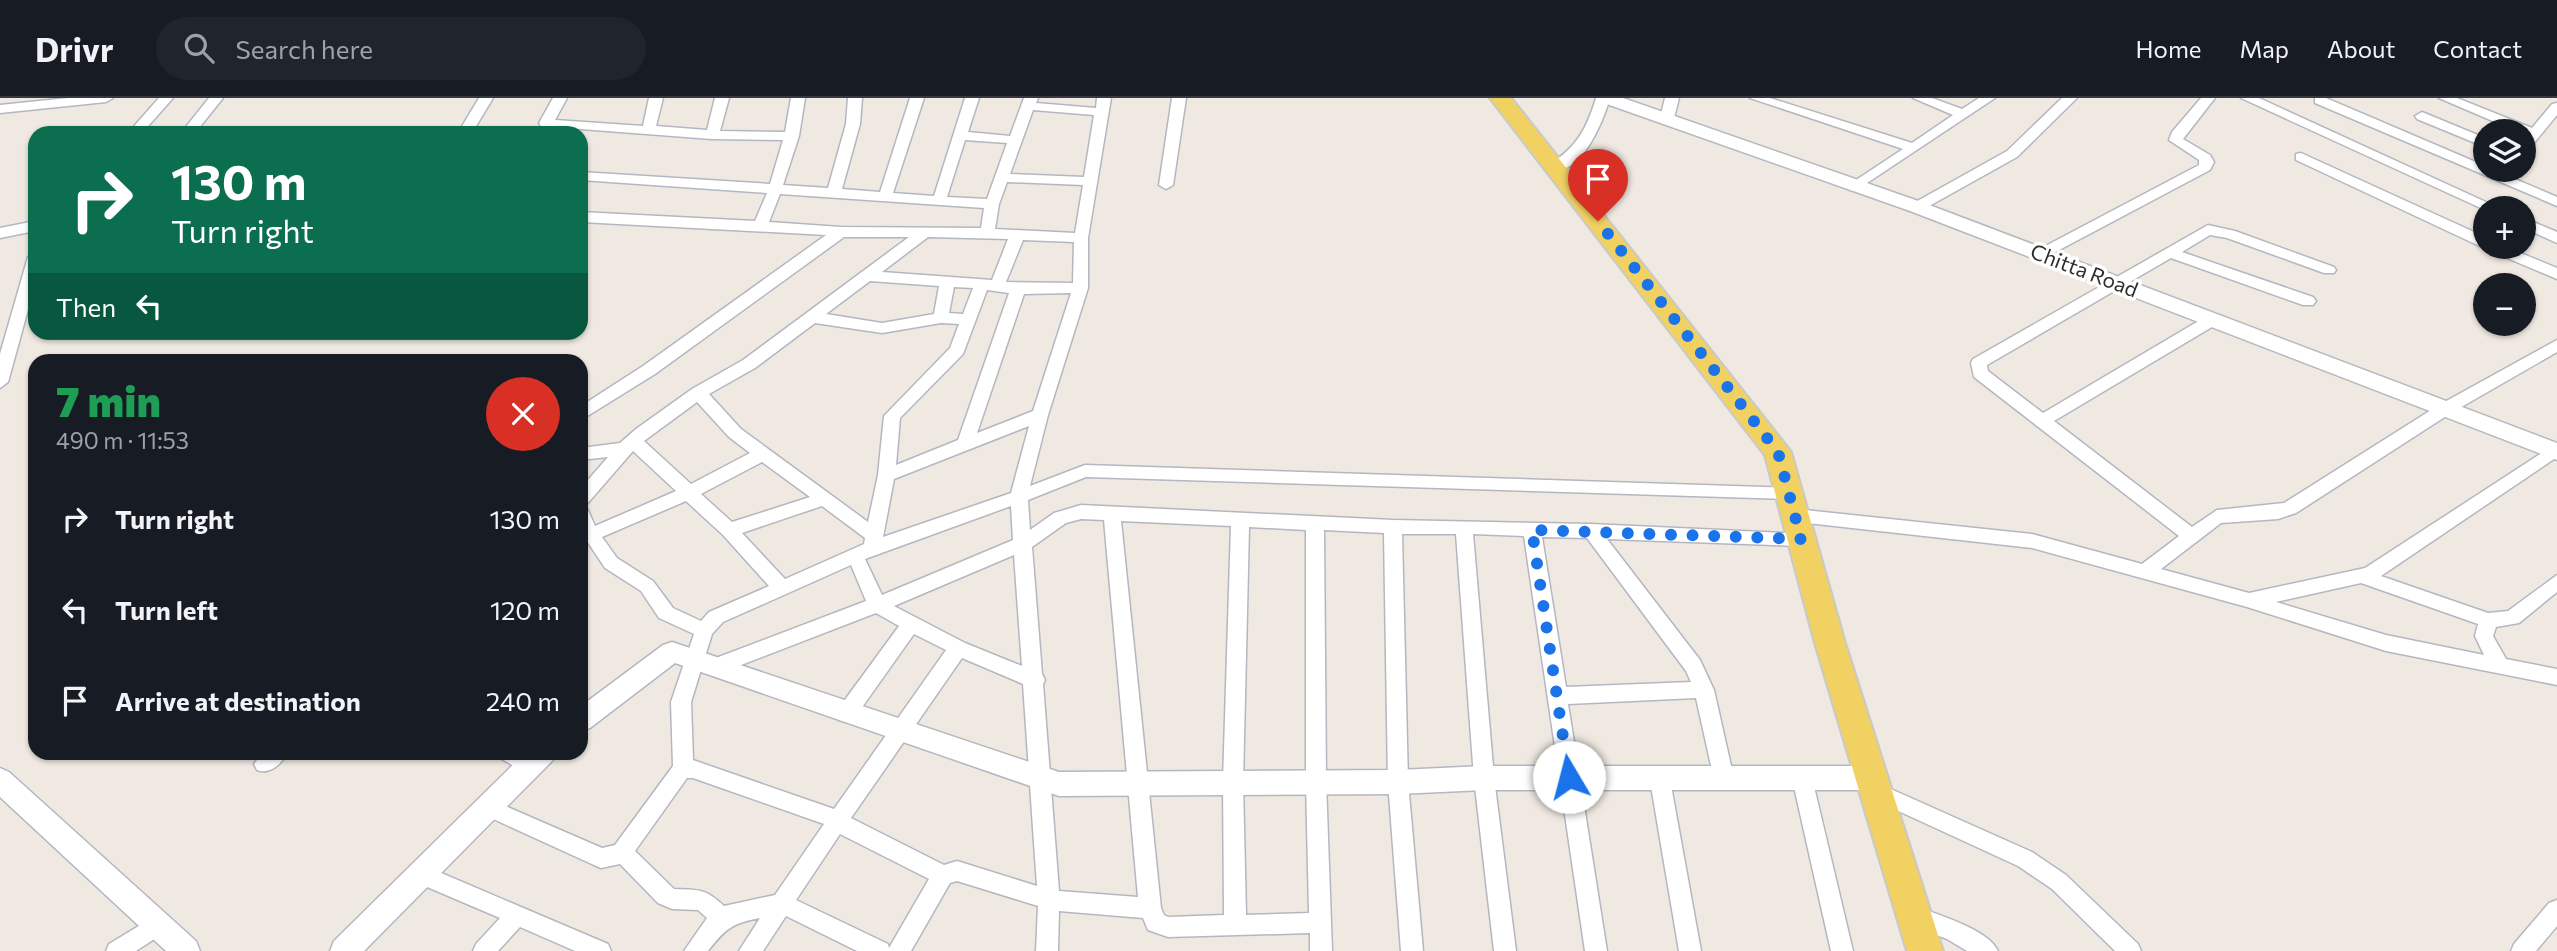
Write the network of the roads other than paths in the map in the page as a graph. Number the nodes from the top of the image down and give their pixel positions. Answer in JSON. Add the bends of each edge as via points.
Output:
{"nodes":[{"id":1,"x":106,"y":98,"type":"edge"},
{"id":2,"x":166,"y":98,"type":"edge"},
{"id":3,"x":216,"y":98,"type":"edge"},
{"id":4,"x":486,"y":98,"type":"edge"},
{"id":5,"x":560,"y":98,"type":"edge"},
{"id":6,"x":656,"y":98,"type":"edge"},
{"id":7,"x":722,"y":98,"type":"edge"},
{"id":8,"x":798,"y":98,"type":"edge"},
{"id":9,"x":855,"y":98,"type":"edge"},
{"id":10,"x":917,"y":98,"type":"edge"},
{"id":11,"x":972,"y":98,"type":"edge"},
{"id":12,"x":1179,"y":98,"type":"edge"},
{"id":13,"x":1500,"y":98,"type":"edge"},
{"id":14,"x":1605,"y":98,"type":"edge"},
{"id":15,"x":1672,"y":98,"type":"edge"},
{"id":16,"x":1757,"y":98,"type":"edge"},
{"id":17,"x":1920,"y":98,"type":"edge"},
{"id":18,"x":1988,"y":98,"type":"edge"},
{"id":19,"x":2070,"y":98,"type":"edge"},
{"id":20,"x":2208,"y":98,"type":"edge"},
{"id":21,"x":2248,"y":98,"type":"edge"},
{"id":22,"x":2446,"y":98,"type":"edge"},
{"id":23,"x":2320,"y":100,"type":"edge"},
{"id":24,"x":1029,"y":102,"type":"edge"},
{"id":25,"x":1102,"y":105,"type":"edge"},
{"id":26,"x":1951,"y":107,"type":"edge"},
{"id":27,"x":2557,"y":107,"type":"edge"},
{"id":28,"x":0,"y":109,"type":"edge"},
{"id":29,"x":2422,"y":116,"type":"dead end"},
{"id":30,"x":1667,"y":118,"type":"junction"},
{"id":31,"x":2498,"y":119,"type":"edge"},
{"id":32,"x":141,"y":126,"type":"edge"},
{"id":33,"x":194,"y":126,"type":"edge"},
{"id":34,"x":469,"y":126,"type":"edge"},
{"id":35,"x":584,"y":126,"type":"edge"},
{"id":36,"x":588,"y":126,"type":"edge"},
{"id":37,"x":2536,"y":129,"type":"edge"},
{"id":38,"x":648,"y":131,"type":"junction"},
{"id":39,"x":712,"y":135,"type":"junction"},
{"id":40,"x":792,"y":136,"type":"junction"},
{"id":41,"x":961,"y":136,"type":"junction"},
{"id":42,"x":2473,"y":138,"type":"edge"},
{"id":43,"x":1016,"y":139,"type":"junction"},
{"id":44,"x":1911,"y":147,"type":"junction"},
{"id":45,"x":2301,"y":157,"type":"dead end"},
{"id":46,"x":1555,"y":167,"type":"junction"},
{"id":47,"x":588,"y":177,"type":"edge"},
{"id":48,"x":1001,"y":178,"type":"junction"},
{"id":49,"x":1091,"y":181,"type":"junction"},
{"id":50,"x":1166,"y":185,"type":"dead end"},
{"id":51,"x":1856,"y":187,"type":"junction"},
{"id":52,"x":776,"y":191,"type":"junction"},
{"id":53,"x":833,"y":195,"type":"junction"},
{"id":54,"x":890,"y":197,"type":"junction"},
{"id":55,"x":2473,"y":199,"type":"edge"},
{"id":56,"x":939,"y":201,"type":"junction"},
{"id":57,"x":2557,"y":202,"type":"edge"},
{"id":58,"x":992,"y":204,"type":"junction"},
{"id":59,"x":1916,"y":207,"type":"junction"},
{"id":60,"x":588,"y":217,"type":"edge"},
{"id":61,"x":763,"y":226,"type":"junction"},
{"id":62,"x":28,"y":227,"type":"edge"},
{"id":63,"x":2536,"y":228,"type":"edge"},
{"id":64,"x":841,"y":232,"type":"junction"},
{"id":65,"x":0,"y":233,"type":"edge"},
{"id":66,"x":987,"y":233,"type":"junction"},
{"id":67,"x":923,"y":234,"type":"junction"},
{"id":68,"x":1017,"y":235,"type":"junction"},
{"id":69,"x":2473,"y":237,"type":"edge"},
{"id":70,"x":1082,"y":238,"type":"junction"},
{"id":71,"x":2557,"y":238,"type":"edge"},
{"id":72,"x":2171,"y":253,"type":"junction"},
{"id":73,"x":2041,"y":254,"type":"junction"},
{"id":74,"x":2521,"y":259,"type":"edge"},
{"id":75,"x":2329,"y":270,"type":"dead end"},
{"id":76,"x":2557,"y":274,"type":"edge"},
{"id":77,"x":867,"y":275,"type":"junction"},
{"id":78,"x":28,"y":282,"type":"edge"},
{"id":79,"x":947,"y":282,"type":"junction"},
{"id":80,"x":2116,"y":283,"type":"junction"},
{"id":81,"x":989,"y":285,"type":"junction"},
{"id":82,"x":1080,"y":288,"type":"junction"},
{"id":83,"x":1018,"y":289,"type":"junction"},
{"id":84,"x":2308,"y":302,"type":"dead end"},
{"id":85,"x":812,"y":317,"type":"junction"},
{"id":86,"x":941,"y":318,"type":"junction"},
{"id":87,"x":969,"y":319,"type":"junction"},
{"id":88,"x":2212,"y":320,"type":"junction"},
{"id":89,"x":2557,"y":345,"type":"edge"},
{"id":90,"x":0,"y":382,"type":"edge"},
{"id":91,"x":698,"y":393,"type":"junction"},
{"id":92,"x":588,"y":409,"type":"edge"},
{"id":93,"x":2445,"y":409,"type":"junction"},
{"id":94,"x":1040,"y":415,"type":"junction"},
{"id":95,"x":2042,"y":421,"type":"junction"},
{"id":96,"x":965,"y":444,"type":"junction"},
{"id":97,"x":629,"y":445,"type":"junction"},
{"id":98,"x":2555,"y":452,"type":"edge"},
{"id":99,"x":588,"y":453,"type":"edge"},
{"id":100,"x":762,"y":454,"type":"junction"},
{"id":101,"x":886,"y":475,"type":"junction"},
{"id":102,"x":588,"y":491,"type":"edge"},
{"id":103,"x":686,"y":492,"type":"junction"},
{"id":104,"x":1019,"y":497,"type":"junction"},
{"id":105,"x":824,"y":499,"type":"junction"},
{"id":106,"x":1112,"y":513,"type":"junction"},
{"id":107,"x":1795,"y":516,"type":"junction"},
{"id":108,"x":1240,"y":520,"type":"junction"},
{"id":109,"x":1315,"y":524,"type":"junction"},
{"id":110,"x":1393,"y":527,"type":"junction"},
{"id":111,"x":1464,"y":527,"type":"junction"},
{"id":112,"x":588,"y":528,"type":"edge"},
{"id":113,"x":729,"y":530,"type":"junction"},
{"id":114,"x":1532,"y":530,"type":"junction"},
{"id":115,"x":1591,"y":531,"type":"junction"},
{"id":116,"x":591,"y":535,"type":"junction"},
{"id":117,"x":2190,"y":536,"type":"junction"},
{"id":118,"x":1024,"y":542,"type":"junction"},
{"id":119,"x":867,"y":546,"type":"junction"},
{"id":120,"x":2144,"y":572,"type":"junction"},
{"id":121,"x":2364,"y":577,"type":"junction"},
{"id":122,"x":2557,"y":582,"type":"edge"},
{"id":123,"x":782,"y":588,"type":"junction"},
{"id":124,"x":2247,"y":600,"type":"junction"},
{"id":125,"x":877,"y":605,"type":"junction"},
{"id":126,"x":2488,"y":620,"type":"junction"},
{"id":127,"x":910,"y":625,"type":"junction"},
{"id":128,"x":704,"y":630,"type":"junction"},
{"id":129,"x":958,"y":648,"type":"junction"},
{"id":130,"x":705,"y":664,"type":"junction"},
{"id":131,"x":2500,"y":666,"type":"junction"},
{"id":132,"x":2557,"y":677,"type":"edge"},
{"id":133,"x":1035,"y":680,"type":"junction"},
{"id":134,"x":1704,"y":690,"type":"junction"},
{"id":135,"x":1556,"y":696,"type":"junction"},
{"id":136,"x":846,"y":713,"type":"junction"},
{"id":137,"x":588,"y":715,"type":"edge"},
{"id":138,"x":897,"y":732,"type":"junction"},
{"id":139,"x":525,"y":760,"type":"edge"},
{"id":140,"x":683,"y":770,"type":"junction"},
{"id":141,"x":1569,"y":777,"type":"junction"},
{"id":142,"x":1484,"y":778,"type":"junction"},
{"id":143,"x":1802,"y":778,"type":"junction"},
{"id":144,"x":1724,"y":779,"type":"junction"},
{"id":145,"x":0,"y":780,"type":"edge"},
{"id":146,"x":1042,"y":780,"type":"junction"},
{"id":147,"x":1660,"y":780,"type":"junction"},
{"id":148,"x":1316,"y":781,"type":"junction"},
{"id":149,"x":1233,"y":782,"type":"junction"},
{"id":150,"x":1398,"y":782,"type":"junction"},
{"id":151,"x":1136,"y":783,"type":"junction"},
{"id":152,"x":1873,"y":785,"type":"junction"},
{"id":153,"x":487,"y":807,"type":"junction"},
{"id":154,"x":838,"y":820,"type":"junction"},
{"id":155,"x":622,"y":852,"type":"junction"},
{"id":156,"x":420,"y":874,"type":"junction"},
{"id":157,"x":943,"y":875,"type":"junction"},
{"id":158,"x":1049,"y":900,"type":"junction"},
{"id":159,"x":782,"y":904,"type":"junction"},
{"id":160,"x":1150,"y":908,"type":"junction"},
{"id":161,"x":2557,"y":910,"type":"edge"},
{"id":162,"x":517,"y":915,"type":"junction"},
{"id":163,"x":1914,"y":916,"type":"junction"},
{"id":164,"x":722,"y":918,"type":"junction"},
{"id":165,"x":1320,"y":923,"type":"junction"},
{"id":166,"x":158,"y":925,"type":"junction"},
{"id":167,"x":1235,"y":925,"type":"junction"},
{"id":168,"x":117,"y":951,"type":"edge"},
{"id":169,"x":186,"y":951,"type":"edge"},
{"id":170,"x":344,"y":951,"type":"edge"},
{"id":171,"x":484,"y":951,"type":"edge"},
{"id":172,"x":600,"y":951,"type":"edge"},
{"id":173,"x":695,"y":951,"type":"edge"},
{"id":174,"x":750,"y":951,"type":"edge"},
{"id":175,"x":880,"y":951,"type":"edge"},
{"id":176,"x":899,"y":951,"type":"edge"},
{"id":177,"x":1047,"y":951,"type":"edge"},
{"id":178,"x":1321,"y":951,"type":"edge"},
{"id":179,"x":1412,"y":951,"type":"edge"},
{"id":180,"x":1505,"y":951,"type":"edge"},
{"id":181,"x":1596,"y":951,"type":"edge"},
{"id":182,"x":1690,"y":951,"type":"edge"},
{"id":183,"x":1842,"y":951,"type":"edge"},
{"id":184,"x":1925,"y":951,"type":"edge"},
{"id":185,"x":1987,"y":951,"type":"edge"},
{"id":186,"x":2130,"y":951,"type":"edge"},
{"id":187,"x":2522,"y":951,"type":"edge"}],
"edges":[{"from":1,"to":28,"type":"street"},
{"from":2,"to":32,"type":"street"},
{"from":3,"to":33,"type":"street"},
{"from":4,"to":34,"type":"street"},
{"from":5,"to":35,"type":"street","via":[[546,123]]},
{"from":6,"to":38,"type":"street"},
{"from":7,"to":39,"type":"street"},
{"from":8,"to":40,"type":"street"},
{"from":9,"to":53,"type":"street","via":[[853,124]]},
{"from":10,"to":54,"type":"street","via":[[885,197]]},
{"from":11,"to":41,"type":"street"},
{"from":12,"to":50,"type":"street"},
{"from":13,"to":46,"type":"main road"},
{"from":14,"to":30,"type":"street","name":"Chitta Road"},
{"from":14,"to":46,"type":"street","via":[[1577,154]]},
{"from":15,"to":30,"type":"street"},
{"from":16,"to":44,"type":"street"},
{"from":17,"to":26,"type":"street"},
{"from":18,"to":26,"type":"street"},
{"from":19,"to":59,"type":"street","via":[[2012,154]]},
{"from":20,"to":73,"type":"street","via":[[2176,140],[2205,158],[2205,167]]},
{"from":21,"to":55,"type":"street"},
{"from":22,"to":31,"type":"street"},
{"from":23,"to":57,"type":"street"},
{"from":24,"to":25,"type":"street"},
{"from":24,"to":43,"type":"street"},
{"from":25,"to":49,"type":"street"},
{"from":26,"to":44,"type":"street"},
{"from":27,"to":37,"type":"street"},
{"from":29,"to":42,"type":"street"},
{"from":30,"to":51,"type":"street","name":"Chitta Road"},
{"from":36,"to":38,"type":"street"},
{"from":38,"to":39,"type":"street"},
{"from":39,"to":40,"type":"street"},
{"from":40,"to":52,"type":"street"},
{"from":41,"to":43,"type":"street"},
{"from":41,"to":56,"type":"street"},
{"from":43,"to":48,"type":"street"},
{"from":44,"to":51,"type":"street"},
{"from":45,"to":69,"type":"street"},
{"from":46,"to":107,"type":"main road","via":[[1778,452]]},
{"from":47,"to":52,"type":"street"},
{"from":48,"to":49,"type":"street"},
{"from":48,"to":58,"type":"street"},
{"from":49,"to":70,"type":"street"},
{"from":51,"to":59,"type":"street","name":"Chitta Road"},
{"from":52,"to":53,"type":"street"},
{"from":52,"to":61,"type":"street"},
{"from":53,"to":54,"type":"street"},
{"from":54,"to":56,"type":"street"},
{"from":56,"to":58,"type":"street"},
{"from":58,"to":66,"type":"street"},
{"from":59,"to":73,"type":"street","name":"Chitta Road"},
{"from":60,"to":61,"type":"street"},
{"from":61,"to":64,"type":"street"},
{"from":62,"to":65,"type":"street"},
{"from":63,"to":71,"type":"street"},
{"from":64,"to":67,"type":"street"},
{"from":64,"to":92,"type":"street"},
{"from":66,"to":67,"type":"street"},
{"from":66,"to":68,"type":"street"},
{"from":67,"to":77,"type":"street"},
{"from":68,"to":70,"type":"street"},
{"from":68,"to":81,"type":"street"},
{"from":70,"to":82,"type":"street"},
{"from":72,"to":75,"type":"street","via":[[2208,230],[2218,230]]},
{"from":72,"to":80,"type":"street"},
{"from":72,"to":84,"type":"street"},
{"from":73,"to":80,"type":"street","name":"Chitta Road"},
{"from":74,"to":76,"type":"street"},
{"from":77,"to":79,"type":"street"},
{"from":77,"to":85,"type":"street"},
{"from":78,"to":90,"type":"street"},
{"from":79,"to":81,"type":"street"},
{"from":79,"to":86,"type":"street"},
{"from":80,"to":88,"type":"street","name":"Chitta Road"},
{"from":80,"to":95,"type":"street","via":[[1979,363],[1980,373]]},
{"from":81,"to":83,"type":"street"},
{"from":81,"to":87,"type":"street"},
{"from":82,"to":83,"type":"street"},
{"from":82,"to":94,"type":"street"},
{"from":83,"to":96,"type":"street"},
{"from":85,"to":86,"type":"street","via":[[882,328]]},
{"from":85,"to":91,"type":"street","via":[[749,364]]},
{"from":86,"to":87,"type":"street"},
{"from":87,"to":101,"type":"street","via":[[957,350],[892,416]]},
{"from":88,"to":93,"type":"street","name":"Chitta Road"},
{"from":88,"to":95,"type":"street"},
{"from":89,"to":93,"type":"street"},
{"from":91,"to":97,"type":"street"},
{"from":91,"to":100,"type":"street"},
{"from":93,"to":98,"type":"street","name":"Chitta Road"},
{"from":93,"to":117,"type":"street","via":[[2290,508],[2217,517]]},
{"from":94,"to":96,"type":"street"},
{"from":94,"to":104,"type":"street"},
{"from":95,"to":117,"type":"street"},
{"from":96,"to":101,"type":"street"},
{"from":97,"to":99,"type":"street"},
{"from":97,"to":102,"type":"street"},
{"from":97,"to":103,"type":"street"},
{"from":98,"to":121,"type":"street"},
{"from":100,"to":103,"type":"street"},
{"from":100,"to":105,"type":"street"},
{"from":101,"to":119,"type":"street"},
{"from":103,"to":113,"type":"street"},
{"from":103,"to":116,"type":"street"},
{"from":104,"to":107,"type":"street","via":[[1098,469]]},
{"from":104,"to":118,"type":"street"},
{"from":104,"to":119,"type":"street"},
{"from":105,"to":113,"type":"street"},
{"from":105,"to":119,"type":"street"},
{"from":106,"to":108,"type":"street"},
{"from":106,"to":118,"type":"street","via":[[1072,513]]},
{"from":106,"to":151,"type":"street"},
{"from":107,"to":115,"type":"street"},
{"from":107,"to":120,"type":"street","via":[[2014,538]]},
{"from":107,"to":152,"type":"main road"},
{"from":108,"to":109,"type":"street"},
{"from":108,"to":149,"type":"street"},
{"from":109,"to":110,"type":"street"},
{"from":109,"to":148,"type":"street"},
{"from":110,"to":111,"type":"street"},
{"from":110,"to":150,"type":"street"},
{"from":111,"to":114,"type":"street"},
{"from":111,"to":142,"type":"street"},
{"from":112,"to":116,"type":"street"},
{"from":113,"to":123,"type":"street"},
{"from":114,"to":115,"type":"street"},
{"from":114,"to":135,"type":"street"},
{"from":115,"to":134,"type":"street","via":[[1693,666]]},
{"from":116,"to":128,"type":"street","via":[[611,563],[651,590],[660,608]]},
{"from":117,"to":120,"type":"street"},
{"from":118,"to":125,"type":"street"},
{"from":118,"to":133,"type":"street"},
{"from":119,"to":123,"type":"street"},
{"from":119,"to":125,"type":"street"},
{"from":120,"to":124,"type":"street"},
{"from":121,"to":124,"type":"street"},
{"from":121,"to":126,"type":"street"},
{"from":122,"to":126,"type":"street","via":[[2512,618]]},
{"from":123,"to":128,"type":"street","via":[[716,617]]},
{"from":124,"to":131,"type":"street","via":[[2386,643]]},
{"from":125,"to":127,"type":"street"},
{"from":125,"to":130,"type":"street"},
{"from":126,"to":131,"type":"street","via":[[2484,636]]},
{"from":127,"to":129,"type":"street"},
{"from":127,"to":136,"type":"street"},
{"from":128,"to":130,"type":"street"},
{"from":129,"to":133,"type":"street"},
{"from":129,"to":138,"type":"street"},
{"from":130,"to":136,"type":"street"},
{"from":130,"to":137,"type":"street","via":[[669,654]]},
{"from":130,"to":140,"type":"street","via":[[681,706]]},
{"from":131,"to":132,"type":"street"},
{"from":133,"to":146,"type":"street"},
{"from":134,"to":135,"type":"street"},
{"from":134,"to":144,"type":"street"},
{"from":135,"to":141,"type":"street"},
{"from":136,"to":138,"type":"street"},
{"from":138,"to":146,"type":"street"},
{"from":138,"to":154,"type":"street"},
{"from":139,"to":153,"type":"street"},
{"from":140,"to":154,"type":"street","via":[[693,769]]},
{"from":140,"to":155,"type":"street"},
{"from":141,"to":142,"type":"street"},
{"from":141,"to":147,"type":"street"},
{"from":141,"to":181,"type":"street"},
{"from":142,"to":150,"type":"street"},
{"from":142,"to":180,"type":"street"},
{"from":143,"to":144,"type":"street"},
{"from":143,"to":152,"type":"street"},
{"from":143,"to":183,"type":"street"},
{"from":144,"to":147,"type":"street"},
{"from":145,"to":166,"type":"street"},
{"from":146,"to":151,"type":"street","via":[[1069,785]]},
{"from":146,"to":158,"type":"street"},
{"from":147,"to":182,"type":"street"},
{"from":148,"to":149,"type":"street"},
{"from":148,"to":150,"type":"street"},
{"from":148,"to":165,"type":"street"},
{"from":149,"to":151,"type":"street"},
{"from":149,"to":167,"type":"street"},
{"from":150,"to":179,"type":"street"},
{"from":151,"to":160,"type":"street"},
{"from":152,"to":163,"type":"main road"},
{"from":152,"to":186,"type":"street","via":[[2025,859],[2059,883]]},
{"from":153,"to":155,"type":"street","via":[[601,858]]},
{"from":153,"to":156,"type":"street"},
{"from":154,"to":157,"type":"street"},
{"from":154,"to":159,"type":"street"},
{"from":155,"to":164,"type":"street","via":[[672,899],[703,900]]},
{"from":156,"to":162,"type":"street"},
{"from":156,"to":170,"type":"street"},
{"from":157,"to":158,"type":"street","via":[[957,871]]},
{"from":157,"to":176,"type":"street"},
{"from":158,"to":160,"type":"street"},
{"from":158,"to":177,"type":"street"},
{"from":159,"to":164,"type":"street"},
{"from":159,"to":174,"type":"street"},
{"from":159,"to":175,"type":"street"},
{"from":160,"to":167,"type":"street","via":[[1156,923],[1168,927]]},
{"from":161,"to":187,"type":"street"},
{"from":162,"to":171,"type":"street"},
{"from":162,"to":172,"type":"street"},
{"from":163,"to":184,"type":"main road"},
{"from":163,"to":185,"type":"street"},
{"from":164,"to":173,"type":"street"},
{"from":165,"to":167,"type":"street"},
{"from":165,"to":178,"type":"street"},
{"from":166,"to":168,"type":"street"},
{"from":166,"to":169,"type":"street"}]}
